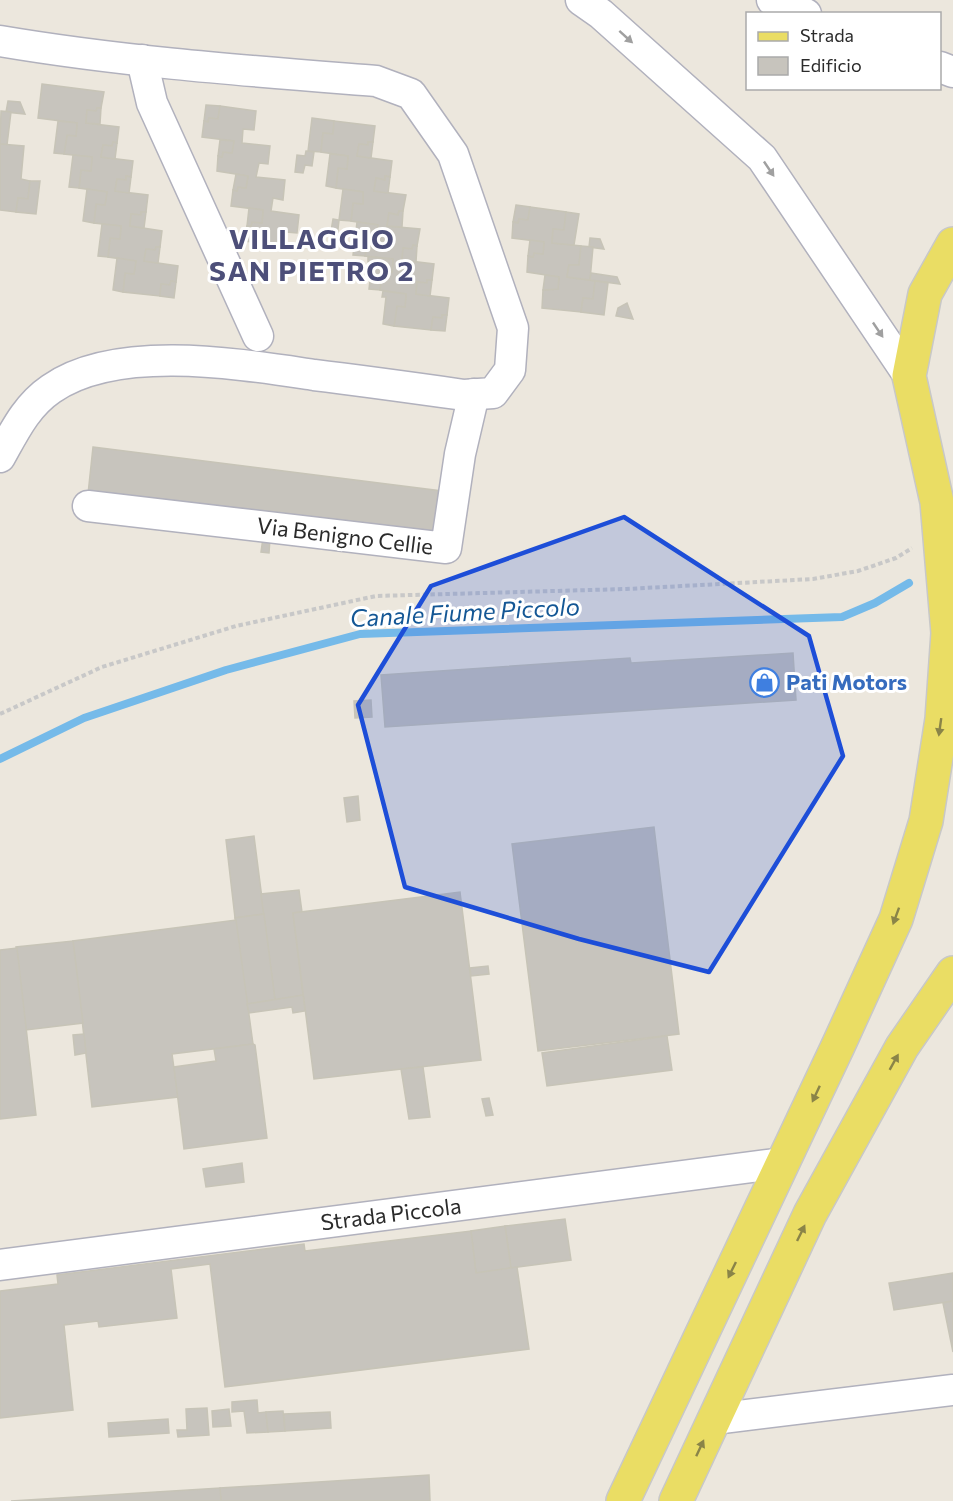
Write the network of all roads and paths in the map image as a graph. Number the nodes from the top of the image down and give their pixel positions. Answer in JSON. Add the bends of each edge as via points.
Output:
{"nodes":[{"id":1,"x":581,"y":0,"type":"edge"},
{"id":2,"x":772,"y":0,"type":"edge"},
{"id":3,"x":801,"y":12,"type":"edge"},
{"id":4,"x":0,"y":41,"type":"edge"},
{"id":5,"x":142,"y":60,"type":"junction"},
{"id":6,"x":953,"y":244,"type":"edge"},
{"id":7,"x":258,"y":336,"type":"dead end"},
{"id":8,"x":909,"y":376,"type":"junction"},
{"id":9,"x":474,"y":394,"type":"junction"},
{"id":10,"x":0,"y":457,"type":"edge"},
{"id":11,"x":88,"y":506,"type":"dead end"},
{"id":12,"x":945,"y":513,"type":"edge"},
{"id":13,"x":916,"y":546,"type":"dead end"},
{"id":14,"x":0,"y":714,"type":"edge"},
{"id":15,"x":953,"y":973,"type":"edge"},
{"id":16,"x":783,"y":1163,"type":"junction"},
{"id":17,"x":0,"y":1265,"type":"edge"},
{"id":18,"x":953,"y":1390,"type":"edge"},
{"id":19,"x":714,"y":1419,"type":"junction"},
{"id":20,"x":623,"y":1501,"type":"edge"},
{"id":21,"x":676,"y":1501,"type":"edge"}],
"edges":[{"from":1,"to":8,"type":"street","one_way":true,"via":[[762,158]]},
{"from":2,"to":3,"type":"street"},
{"from":4,"to":5,"type":"street"},
{"from":5,"to":7,"type":"street","via":[[152,103]]},
{"from":5,"to":9,"type":"street","via":[[376,81],[411,94],[453,154],[513,328],[510,370],[503,383],[493,393]]},
{"from":6,"to":8,"type":"main road","via":[[925,294]]},
{"from":8,"to":12,"type":"main road"},
{"from":9,"to":10,"type":"street","via":[[199,359],[131,363],[88,372],[52,388],[27,409]]},
{"from":9,"to":11,"type":"street","name":"Via Benigno Cellie","via":[[460,454],[446,548]]},
{"from":12,"to":16,"type":"main road","one_way":true,"via":[[948,633],[942,718],[926,821],[896,919]]},
{"from":13,"to":14,"type":"path","via":[[896,558],[858,571],[813,579],[376,596],[236,626],[102,667]]},
{"from":19,"to":15,"type":"main road","one_way":true,"via":[[847,1144],[902,1047]]},
{"from":16,"to":17,"type":"street","name":"Strada Piccola"},
{"from":16,"to":20,"type":"main road","one_way":true},
{"from":18,"to":19,"type":"street"},
{"from":21,"to":19,"type":"main road","one_way":true}]}
